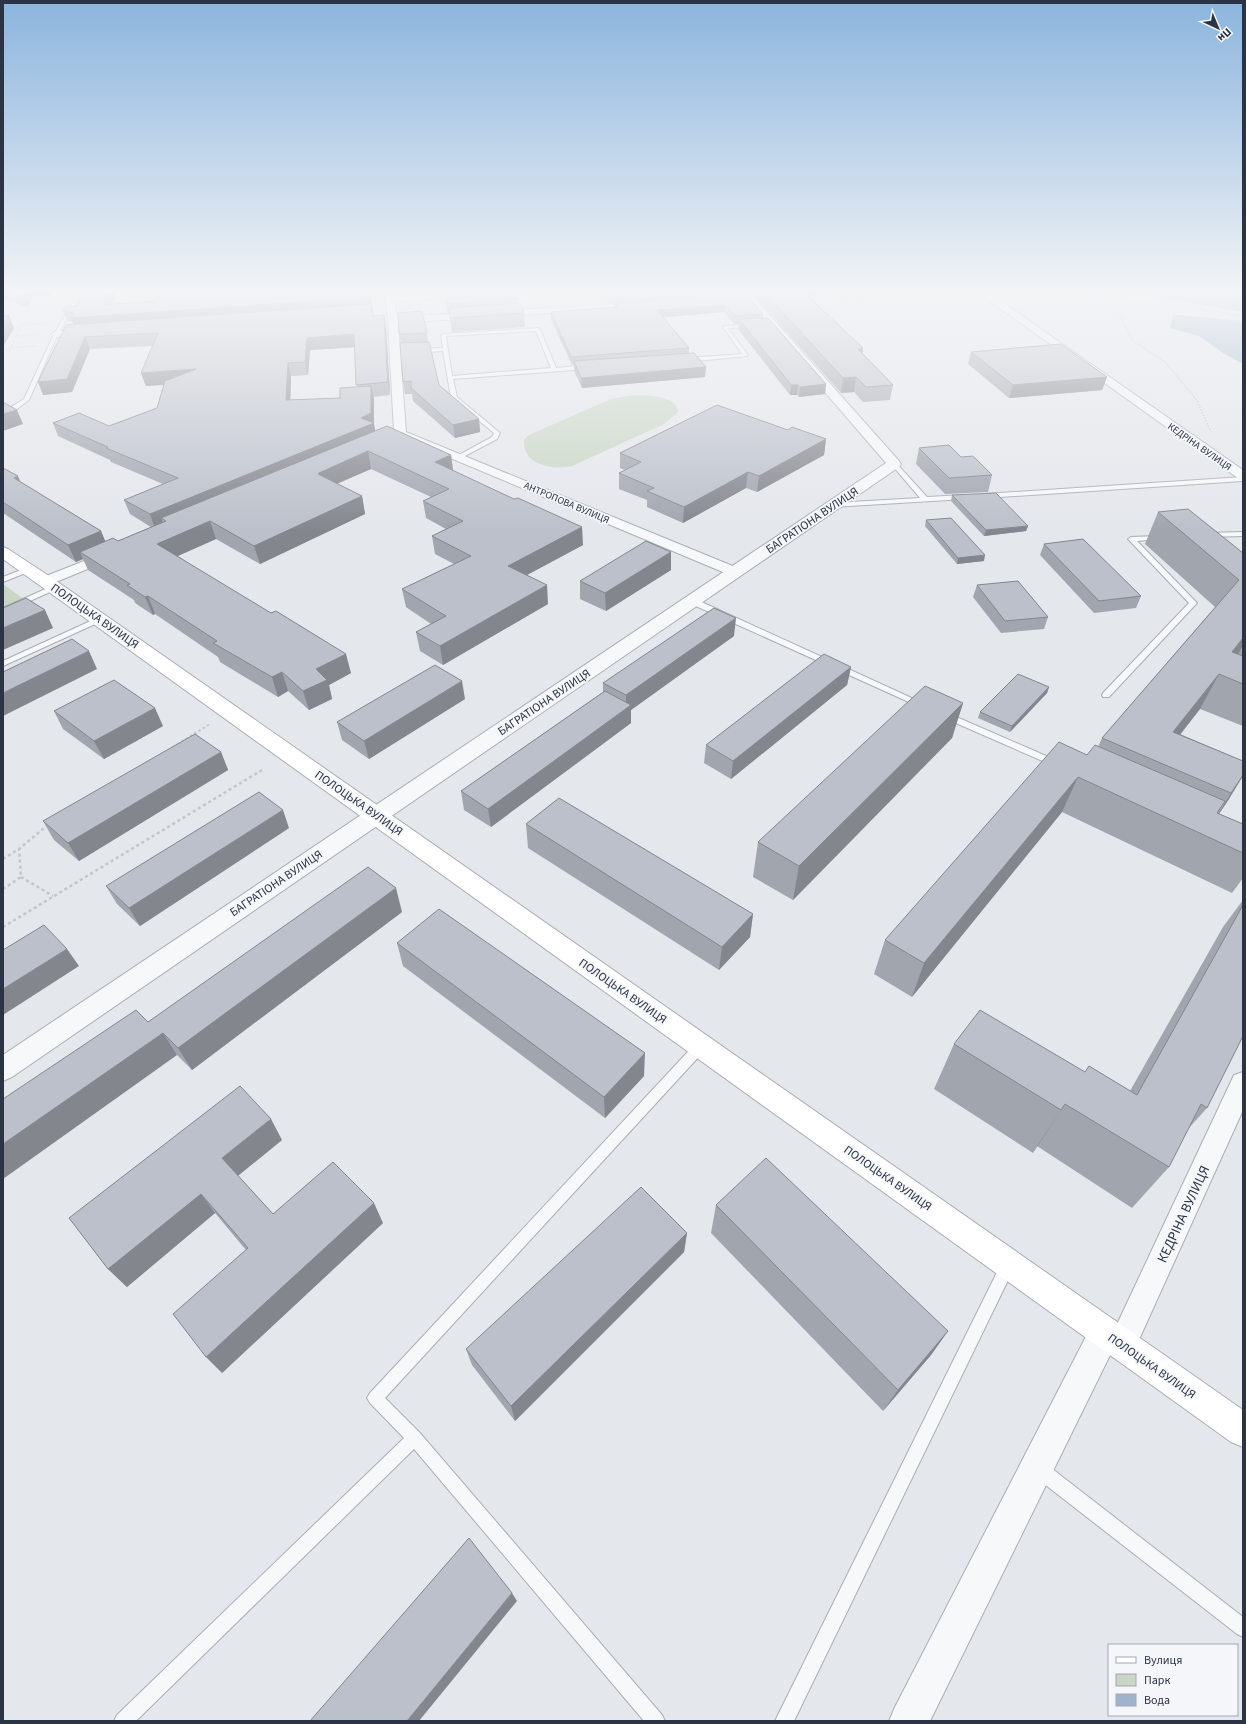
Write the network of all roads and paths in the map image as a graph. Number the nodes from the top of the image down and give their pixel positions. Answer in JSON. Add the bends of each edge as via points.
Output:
{"nodes":[{"id":1,"x":39,"y":370,"type":"edge"},
{"id":2,"x":399,"y":370,"type":"edge"},
{"id":3,"x":449,"y":370,"type":"edge"},
{"id":4,"x":548,"y":370,"type":"edge"},
{"id":5,"x":807,"y":370,"type":"edge"},
{"id":6,"x":1093,"y":370,"type":"edge"},
{"id":7,"x":1172,"y":370,"type":"edge"},
{"id":8,"x":450,"y":378,"type":"junction"},
{"id":9,"x":3,"y":414,"type":"edge"},
{"id":10,"x":400,"y":433,"type":"junction"},
{"id":11,"x":1211,"y":433,"type":"dead end"},
{"id":12,"x":363,"y":448,"type":"edge"},
{"id":13,"x":459,"y":457,"type":"junction"},
{"id":14,"x":894,"y":464,"type":"junction"},
{"id":15,"x":1243,"y":478,"type":"edge"},
{"id":16,"x":973,"y":496,"type":"edge"},
{"id":17,"x":981,"y":496,"type":"edge"},
{"id":18,"x":925,"y":499,"type":"junction"},
{"id":19,"x":833,"y":505,"type":"junction"},
{"id":20,"x":1243,"y":534,"type":"edge"},
{"id":21,"x":1202,"y":536,"type":"edge"},
{"id":22,"x":1170,"y":537,"type":"edge"},
{"id":23,"x":120,"y":550,"type":"edge"},
{"id":24,"x":3,"y":552,"type":"edge"},
{"id":25,"x":735,"y":572,"type":"junction"},
{"id":26,"x":3,"y":580,"type":"edge"},
{"id":27,"x":43,"y":580,"type":"junction"},
{"id":28,"x":692,"y":601,"type":"junction"},
{"id":29,"x":3,"y":611,"type":"edge"},
{"id":30,"x":100,"y":620,"type":"junction"},
{"id":31,"x":3,"y":664,"type":"edge"},
{"id":32,"x":1106,"y":695,"type":"dead end"},
{"id":33,"x":210,"y":724,"type":"dead end"},
{"id":34,"x":171,"y":748,"type":"edge"},
{"id":35,"x":1062,"y":767,"type":"edge"},
{"id":36,"x":262,"y":770,"type":"dead end"},
{"id":37,"x":376,"y":816,"type":"junction"},
{"id":38,"x":51,"y":823,"type":"edge"},
{"id":39,"x":19,"y":849,"type":"junction"},
{"id":40,"x":3,"y":859,"type":"edge"},
{"id":41,"x":21,"y":878,"type":"junction"},
{"id":42,"x":3,"y":889,"type":"edge"},
{"id":43,"x":54,"y":896,"type":"junction"},
{"id":44,"x":3,"y":927,"type":"edge"},
{"id":45,"x":702,"y":1046,"type":"junction"},
{"id":46,"x":3,"y":1069,"type":"edge"},
{"id":47,"x":1243,"y":1083,"type":"edge"},
{"id":48,"x":1009,"y":1264,"type":"junction"},
{"id":49,"x":1114,"y":1338,"type":"junction"},
{"id":50,"x":1243,"y":1430,"type":"edge"},
{"id":51,"x":415,"y":1438,"type":"junction"},
{"id":52,"x":1036,"y":1468,"type":"junction"},
{"id":53,"x":1243,"y":1628,"type":"edge"},
{"id":54,"x":123,"y":1721,"type":"edge"},
{"id":55,"x":656,"y":1721,"type":"edge"},
{"id":56,"x":784,"y":1721,"type":"edge"},
{"id":57,"x":909,"y":1721,"type":"edge"}],
"edges":[{"from":1,"to":9,"type":"lane","via":[[26,400]]},
{"from":2,"to":10,"type":"street"},
{"from":3,"to":8,"type":"lane"},
{"from":4,"to":8,"type":"lane"},
{"from":5,"to":14,"type":"street"},
{"from":6,"to":15,"type":"street","name":"КЕДРІНА ВУЛИЦЯ"},
{"from":7,"to":11,"type":"path","via":[[1196,399]]},
{"from":8,"to":13,"type":"lane","via":[[454,398],[497,433],[495,438]]},
{"from":10,"to":12,"type":"street"},
{"from":10,"to":13,"type":"street","name":"АНТРОПОВА ВУЛИЦЯ"},
{"from":13,"to":25,"type":"street","name":"АНТРОПОВА ВУЛИЦЯ"},
{"from":14,"to":18,"type":"lane"},
{"from":14,"to":19,"type":"street","name":"БАГРАТІОНА ВУЛИЦЯ"},
{"from":15,"to":17,"type":"lane"},
{"from":16,"to":18,"type":"lane"},
{"from":18,"to":19,"type":"lane"},
{"from":19,"to":25,"type":"street","name":"БАГРАТІОНА ВУЛИЦЯ"},
{"from":20,"to":21,"type":"lane"},
{"from":22,"to":32,"type":"lane","via":[[1131,540],[1193,603]]},
{"from":23,"to":27,"type":"street"},
{"from":24,"to":27,"type":"main road","name":"ПОЛОЦЬКА ВУЛИЦЯ"},
{"from":25,"to":28,"type":"street","name":"БАГРАТІОНА ВУЛИЦЯ"},
{"from":26,"to":27,"type":"lane"},
{"from":27,"to":29,"type":"lane"},
{"from":27,"to":30,"type":"main road","name":"ПОЛОЦЬКА ВУЛИЦЯ"},
{"from":28,"to":35,"type":"lane"},
{"from":28,"to":37,"type":"street","name":"БАГРАТІОНА ВУЛИЦЯ"},
{"from":30,"to":31,"type":"lane"},
{"from":30,"to":37,"type":"main road","name":"ПОЛОЦЬКА ВУЛИЦЯ"},
{"from":33,"to":34,"type":"path"},
{"from":36,"to":43,"type":"path"},
{"from":37,"to":45,"type":"main road","name":"ПОЛОЦЬКА ВУЛИЦЯ"},
{"from":37,"to":46,"type":"street","name":"БАГРАТІОНА ВУЛИЦЯ"},
{"from":38,"to":39,"type":"path"},
{"from":39,"to":40,"type":"path"},
{"from":39,"to":41,"type":"path"},
{"from":41,"to":42,"type":"path"},
{"from":41,"to":43,"type":"path"},
{"from":43,"to":44,"type":"path"},
{"from":45,"to":48,"type":"main road","name":"ПОЛОЦЬКА ВУЛИЦЯ"},
{"from":45,"to":51,"type":"lane","via":[[375,1398]]},
{"from":47,"to":49,"type":"street","name":"КЕДРІНА ВУЛИЦЯ"},
{"from":48,"to":49,"type":"main road","name":"ПОЛОЦЬКА ВУЛИЦЯ"},
{"from":48,"to":56,"type":"lane"},
{"from":49,"to":50,"type":"main road","name":"ПОЛОЦЬКА ВУЛИЦЯ"},
{"from":49,"to":52,"type":"street"},
{"from":51,"to":54,"type":"lane"},
{"from":51,"to":55,"type":"lane"},
{"from":52,"to":53,"type":"lane"},
{"from":52,"to":57,"type":"street"}]}
